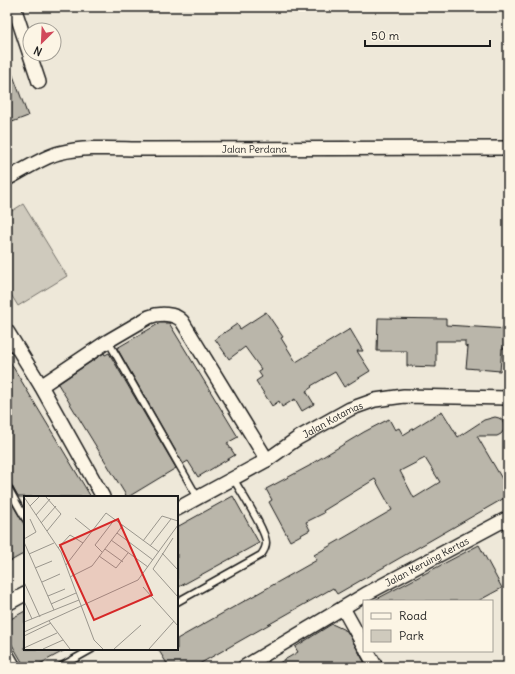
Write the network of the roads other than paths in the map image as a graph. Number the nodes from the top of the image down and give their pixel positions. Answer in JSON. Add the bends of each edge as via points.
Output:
{"nodes":[{"id":1,"x":14,"y":7,"type":"edge"},
{"id":2,"x":39,"y":82,"type":"dead end"},
{"id":3,"x":508,"y":148,"type":"edge"},
{"id":4,"x":7,"y":179,"type":"edge"},
{"id":5,"x":7,"y":332,"type":"edge"},
{"id":6,"x":108,"y":341,"type":"junction"},
{"id":7,"x":41,"y":386,"type":"junction"},
{"id":8,"x":508,"y":398,"type":"edge"},
{"id":9,"x":266,"y":460,"type":"junction"},
{"id":10,"x":233,"y":478,"type":"junction"},
{"id":11,"x":7,"y":486,"type":"edge"},
{"id":12,"x":103,"y":496,"type":"edge"},
{"id":13,"x":198,"y":498,"type":"junction"},
{"id":14,"x":178,"y":508,"type":"edge"},
{"id":15,"x":24,"y":516,"type":"edge"},
{"id":16,"x":508,"y":518,"type":"edge"},
{"id":17,"x":24,"y":595,"type":"edge"},
{"id":18,"x":178,"y":601,"type":"edge"},
{"id":19,"x":7,"y":604,"type":"edge"},
{"id":20,"x":343,"y":608,"type":"junction"},
{"id":21,"x":363,"y":644,"type":"edge"},
{"id":22,"x":90,"y":650,"type":"edge"},
{"id":23,"x":368,"y":652,"type":"edge"},
{"id":24,"x":7,"y":655,"type":"edge"},
{"id":25,"x":14,"y":667,"type":"edge"},
{"id":26,"x":60,"y":667,"type":"edge"},
{"id":27,"x":244,"y":667,"type":"edge"},
{"id":28,"x":376,"y":667,"type":"edge"}],
"edges":[{"from":1,"to":2,"type":"street"},
{"from":3,"to":4,"type":"street","name":"Jalan Perdana","via":[[92,149],[50,156]]},
{"from":5,"to":7,"type":"street"},
{"from":6,"to":7,"type":"street"},
{"from":6,"to":9,"type":"street","via":[[153,315],[179,318]]},
{"from":6,"to":13,"type":"lane"},
{"from":7,"to":12,"type":"street"},
{"from":8,"to":9,"type":"street","name":"Jalan Kotamas","via":[[404,396],[375,400],[350,410],[298,438]]},
{"from":9,"to":10,"type":"street","name":"Jalan Kotamas"},
{"from":10,"to":13,"type":"street","name":"Jalan Kotamas"},
{"from":10,"to":18,"type":"lane","via":[[262,529],[266,542],[265,549],[260,555]]},
{"from":11,"to":15,"type":"lane"},
{"from":13,"to":14,"type":"street","name":"Jalan Kotamas"},
{"from":16,"to":20,"type":"street","name":"Jalan Keruing Kertas"},
{"from":17,"to":19,"type":"street"},
{"from":20,"to":21,"type":"street"},
{"from":20,"to":27,"type":"street","name":"Jalan Keruing Kertas"},
{"from":22,"to":26,"type":"lane"},
{"from":23,"to":28,"type":"street"},
{"from":24,"to":25,"type":"street"}]}
